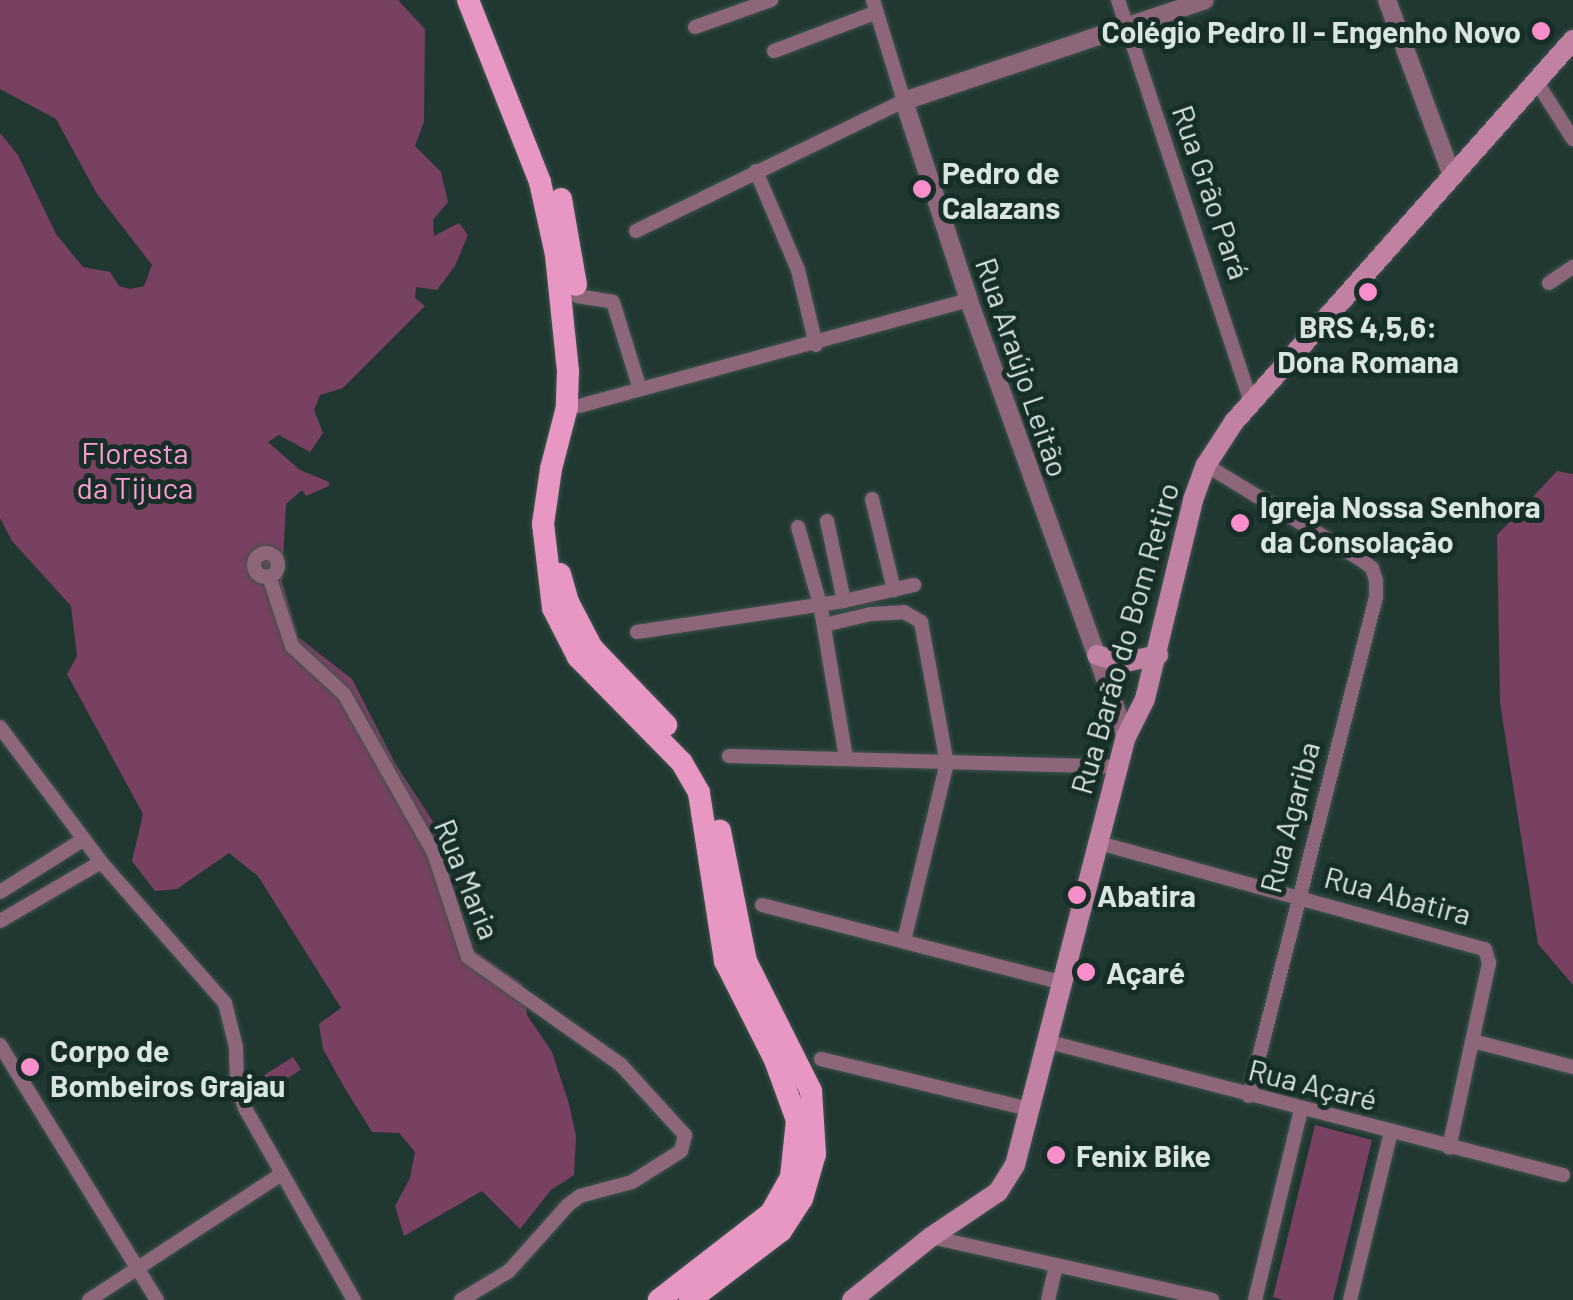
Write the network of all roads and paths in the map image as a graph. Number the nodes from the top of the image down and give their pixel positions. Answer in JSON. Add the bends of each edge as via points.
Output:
{"nodes":[{"id":1,"x":468,"y":0,"type":"edge"},
{"id":2,"x":485,"y":0,"type":"edge"},
{"id":3,"x":771,"y":0,"type":"edge"},
{"id":4,"x":1118,"y":0,"type":"edge"},
{"id":5,"x":1205,"y":0,"type":"edge"},
{"id":6,"x":1387,"y":0,"type":"edge"},
{"id":7,"x":875,"y":6,"type":"edge"},
{"id":8,"x":1127,"y":26,"type":"junction"},
{"id":9,"x":695,"y":27,"type":"dead end"},
{"id":10,"x":1573,"y":40,"type":"edge"},
{"id":11,"x":774,"y":51,"type":"dead end"},
{"id":12,"x":1536,"y":81,"type":"junction"},
{"id":13,"x":904,"y":102,"type":"junction"},
{"id":14,"x":1573,"y":139,"type":"edge"},
{"id":15,"x":756,"y":171,"type":"junction"},
{"id":16,"x":1452,"y":176,"type":"junction"},
{"id":17,"x":636,"y":230,"type":"dead end"},
{"id":18,"x":1573,"y":267,"type":"edge"},
{"id":19,"x":1549,"y":283,"type":"dead end"},
{"id":20,"x":577,"y":296,"type":"junction"},
{"id":21,"x":969,"y":300,"type":"junction"},
{"id":22,"x":816,"y":345,"type":"junction"},
{"id":23,"x":639,"y":386,"type":"junction"},
{"id":24,"x":1251,"y":403,"type":"junction"},
{"id":25,"x":579,"y":406,"type":"junction"},
{"id":26,"x":1206,"y":464,"type":"junction"},
{"id":27,"x":872,"y":498,"type":"dead end"},
{"id":28,"x":827,"y":520,"type":"dead end"},
{"id":29,"x":798,"y":527,"type":"dead end"},
{"id":30,"x":269,"y":576,"type":"dead end"},
{"id":31,"x":914,"y":585,"type":"dead end"},
{"id":32,"x":894,"y":590,"type":"junction"},
{"id":33,"x":844,"y":601,"type":"junction"},
{"id":34,"x":820,"y":604,"type":"junction"},
{"id":35,"x":824,"y":625,"type":"junction"},
{"id":36,"x":636,"y":632,"type":"dead end"},
{"id":37,"x":1097,"y":655,"type":"junction"},
{"id":38,"x":1158,"y":655,"type":"junction"},
{"id":39,"x":0,"y":726,"type":"edge"},
{"id":40,"x":1126,"y":737,"type":"junction"},
{"id":41,"x":729,"y":756,"type":"dead end"},
{"id":42,"x":846,"y":758,"type":"junction"},
{"id":43,"x":947,"y":764,"type":"junction"},
{"id":44,"x":1119,"y":766,"type":"junction"},
{"id":45,"x":84,"y":839,"type":"junction"},
{"id":46,"x":1099,"y":844,"type":"junction"},
{"id":47,"x":101,"y":862,"type":"junction"},
{"id":48,"x":0,"y":892,"type":"edge"},
{"id":49,"x":1297,"y":896,"type":"junction"},
{"id":50,"x":762,"y":905,"type":"dead end"},
{"id":51,"x":0,"y":922,"type":"edge"},
{"id":52,"x":904,"y":941,"type":"junction"},
{"id":53,"x":1064,"y":983,"type":"junction"},
{"id":54,"x":1472,"y":1041,"type":"junction"},
{"id":55,"x":1049,"y":1042,"type":"junction"},
{"id":56,"x":0,"y":1045,"type":"edge"},
{"id":57,"x":820,"y":1059,"type":"dead end"},
{"id":58,"x":1573,"y":1067,"type":"edge"},
{"id":59,"x":1249,"y":1096,"type":"junction"},
{"id":60,"x":1030,"y":1109,"type":"junction"},
{"id":61,"x":1301,"y":1110,"type":"junction"},
{"id":62,"x":1391,"y":1132,"type":"junction"},
{"id":63,"x":1449,"y":1148,"type":"junction"},
{"id":64,"x":280,"y":1175,"type":"junction"},
{"id":65,"x":1563,"y":1175,"type":"dead end"},
{"id":66,"x":931,"y":1237,"type":"junction"},
{"id":67,"x":1056,"y":1266,"type":"junction"},
{"id":68,"x":136,"y":1269,"type":"junction"},
{"id":69,"x":1202,"y":1299,"type":"edge"},
{"id":70,"x":88,"y":1300,"type":"edge"},
{"id":71,"x":156,"y":1300,"type":"edge"},
{"id":72,"x":354,"y":1300,"type":"edge"},
{"id":73,"x":461,"y":1300,"type":"edge"},
{"id":74,"x":659,"y":1300,"type":"edge"},
{"id":75,"x":690,"y":1300,"type":"edge"},
{"id":76,"x":852,"y":1300,"type":"edge"},
{"id":77,"x":1048,"y":1300,"type":"edge"},
{"id":78,"x":1255,"y":1300,"type":"edge"},
{"id":79,"x":1350,"y":1300,"type":"edge"}],
"edges":[{"from":1,"to":74,"type":"main road","via":[[548,204],[560,284],[567,407],[543,524],[553,608],[578,657],[682,763],[699,793],[725,961],[797,1120],[791,1178],[771,1213]]},
{"from":2,"to":20,"type":"main road","via":[[561,199]]},
{"from":3,"to":9,"type":"street"},
{"from":4,"to":8,"type":"street","name":"Rua Grão Pará"},
{"from":5,"to":8,"type":"street"},
{"from":6,"to":16,"type":"street"},
{"from":7,"to":11,"type":"street","name":"Rua Araújo Leitão"},
{"from":7,"to":13,"type":"street","name":"Rua Araújo Leitão"},
{"from":8,"to":13,"type":"street"},
{"from":8,"to":24,"type":"street","name":"Rua Grão Pará"},
{"from":10,"to":12,"type":"main road","name":"Rua Barão do Bom Retiro"},
{"from":12,"to":14,"type":"street"},
{"from":12,"to":16,"type":"main road","name":"Rua Barão do Bom Retiro"},
{"from":13,"to":15,"type":"street"},
{"from":13,"to":21,"type":"street","name":"Rua Araújo Leitão"},
{"from":15,"to":17,"type":"street"},
{"from":15,"to":22,"type":"street","via":[[798,270]]},
{"from":16,"to":24,"type":"main road","name":"Rua Barão do Bom Retiro"},
{"from":18,"to":19,"type":"street"},
{"from":20,"to":23,"type":"street","via":[[613,302]]},
{"from":20,"to":25,"type":"main road"},
{"from":21,"to":22,"type":"street"},
{"from":21,"to":37,"type":"street","name":"Rua Araújo Leitão"},
{"from":22,"to":23,"type":"street"},
{"from":23,"to":25,"type":"street"},
{"from":24,"to":26,"type":"main road","name":"Rua Barão do Bom Retiro"},
{"from":25,"to":75,"type":"main road","via":[[555,523],[568,602],[601,659],[680,738],[708,780],[746,961],[814,1108],[816,1154],[793,1216],[762,1250]]},
{"from":26,"to":38,"type":"main road","name":"Rua Barão do Bom Retiro"},
{"from":26,"to":49,"type":"street","name":"Rua Agariba","via":[[1372,568],[1376,596]]},
{"from":27,"to":32,"type":"street"},
{"from":28,"to":33,"type":"street"},
{"from":29,"to":34,"type":"street"},
{"from":30,"to":73,"type":"street","name":"Rua Maria","via":[[292,646],[344,694],[434,853],[468,957],[621,1065],[679,1126],[684,1145],[632,1182],[580,1196],[509,1271]]},
{"from":31,"to":32,"type":"street"},
{"from":32,"to":33,"type":"street"},
{"from":33,"to":34,"type":"street"},
{"from":34,"to":35,"type":"street"},
{"from":34,"to":36,"type":"street"},
{"from":35,"to":42,"type":"street"},
{"from":35,"to":43,"type":"street","via":[[904,612],[921,622]]},
{"from":37,"to":38,"type":"main road","via":[[1121,662]]},
{"from":37,"to":40,"type":"street","name":"Rua Araújo Leitão"},
{"from":38,"to":40,"type":"main road","name":"Rua Barão do Bom Retiro"},
{"from":39,"to":45,"type":"street"},
{"from":40,"to":44,"type":"main road","name":"Rua Barão do Bom Retiro"},
{"from":41,"to":42,"type":"street"},
{"from":42,"to":43,"type":"street"},
{"from":43,"to":44,"type":"street"},
{"from":43,"to":52,"type":"street"},
{"from":44,"to":46,"type":"main road","name":"Rua Barão do Bom Retiro"},
{"from":45,"to":47,"type":"street"},
{"from":45,"to":48,"type":"street"},
{"from":46,"to":49,"type":"street","name":"Rua Abatira"},
{"from":46,"to":53,"type":"main road","name":"Rua Barão do Bom Retiro"},
{"from":47,"to":51,"type":"street"},
{"from":47,"to":64,"type":"street","via":[[225,1004],[237,1087]]},
{"from":49,"to":54,"type":"street","name":"Rua Abatira","via":[[1485,949],[1489,964]]},
{"from":49,"to":59,"type":"street","name":"Rua Agariba"},
{"from":50,"to":52,"type":"street"},
{"from":52,"to":53,"type":"street"},
{"from":53,"to":55,"type":"main road","name":"Rua Barão do Bom Retiro"},
{"from":54,"to":58,"type":"street"},
{"from":54,"to":63,"type":"street","name":"Rua Abatira"},
{"from":55,"to":59,"type":"street","name":"Rua Açaré"},
{"from":55,"to":60,"type":"main road","name":"Rua Barão do Bom Retiro"},
{"from":56,"to":68,"type":"street"},
{"from":57,"to":60,"type":"street"},
{"from":59,"to":61,"type":"street","name":"Rua Açaré"},
{"from":60,"to":66,"type":"main road","name":"Rua Barão do Bom Retiro","via":[[1005,1185]]},
{"from":61,"to":62,"type":"street","name":"Rua Açaré"},
{"from":61,"to":78,"type":"street"},
{"from":62,"to":63,"type":"street","name":"Rua Açaré"},
{"from":62,"to":79,"type":"street"},
{"from":63,"to":65,"type":"street","name":"Rua Açaré"},
{"from":64,"to":68,"type":"street"},
{"from":64,"to":72,"type":"street"},
{"from":66,"to":67,"type":"street"},
{"from":66,"to":76,"type":"main road","name":"Rua Barão do Bom Retiro"},
{"from":67,"to":69,"type":"street"},
{"from":67,"to":77,"type":"street"},
{"from":68,"to":70,"type":"street"},
{"from":68,"to":71,"type":"street"}]}
